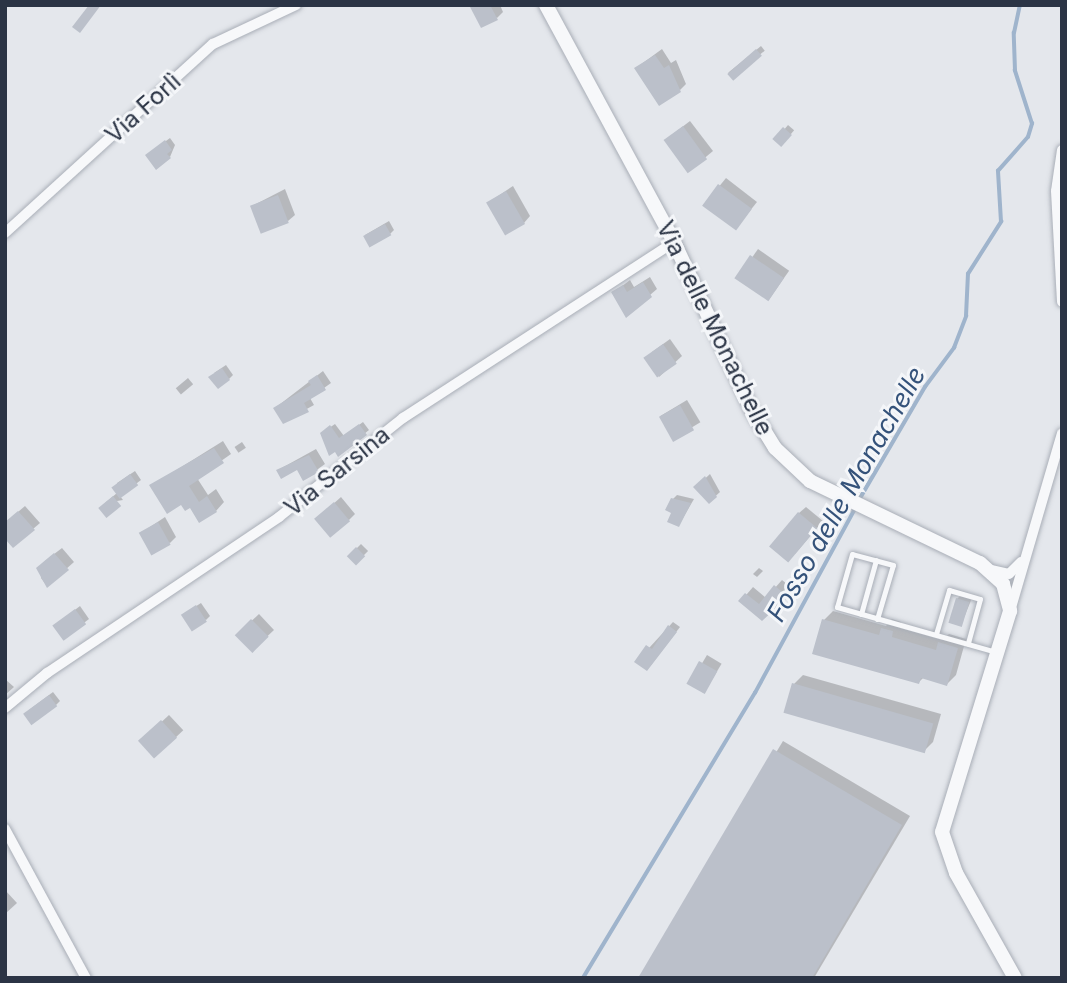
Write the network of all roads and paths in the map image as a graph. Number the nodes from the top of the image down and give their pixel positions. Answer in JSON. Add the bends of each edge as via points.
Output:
{"nodes":[{"id":1,"x":296,"y":5,"type":"edge"},
{"id":2,"x":546,"y":5,"type":"edge"},
{"id":3,"x":1062,"y":150,"type":"edge"},
{"id":4,"x":5,"y":233,"type":"edge"},
{"id":5,"x":674,"y":242,"type":"junction"},
{"id":6,"x":1062,"y":302,"type":"edge"},
{"id":7,"x":1062,"y":433,"type":"edge"},
{"id":8,"x":1027,"y":550,"type":"junction"},
{"id":9,"x":876,"y":560,"type":"junction"},
{"id":10,"x":983,"y":565,"type":"junction"},
{"id":11,"x":1010,"y":611,"type":"junction"},
{"id":12,"x":861,"y":614,"type":"junction"},
{"id":13,"x":877,"y":619,"type":"junction"},
{"id":14,"x":936,"y":634,"type":"junction"},
{"id":15,"x":968,"y":643,"type":"junction"},
{"id":16,"x":996,"y":653,"type":"junction"},
{"id":17,"x":5,"y":708,"type":"edge"},
{"id":18,"x":5,"y":829,"type":"edge"},
{"id":19,"x":86,"y":978,"type":"edge"},
{"id":20,"x":1015,"y":978,"type":"edge"}],
"edges":[{"from":1,"to":4,"type":"street","name":"Via Forlì","via":[[213,44]]},
{"from":2,"to":5,"type":"street","name":"Via delle Monachelle"},
{"from":3,"to":6,"type":"street","via":[[1056,191]]},
{"from":5,"to":10,"type":"street","name":"Via delle Monachelle","via":[[770,442],[803,476]]},
{"from":5,"to":17,"type":"street","name":"Via Sarsina","via":[[403,418],[279,516],[47,673]]},
{"from":7,"to":8,"type":"street"},
{"from":8,"to":10,"type":"street","via":[[1011,573],[998,574]]},
{"from":8,"to":11,"type":"street"},
{"from":9,"to":12,"type":"lane"},
{"from":9,"to":12,"type":"lane","via":[[852,554],[837,607]]},
{"from":9,"to":13,"type":"lane","via":[[893,565]]},
{"from":10,"to":11,"type":"street","name":"Via delle Monachelle","via":[[1003,584]]},
{"from":11,"to":16,"type":"street"},
{"from":12,"to":13,"type":"lane"},
{"from":13,"to":14,"type":"lane"},
{"from":14,"to":15,"type":"lane"},
{"from":14,"to":15,"type":"lane","via":[[949,590],[980,599]]},
{"from":15,"to":16,"type":"lane"},
{"from":16,"to":20,"type":"street","via":[[942,832],[956,873]]},
{"from":18,"to":19,"type":"street"}]}
